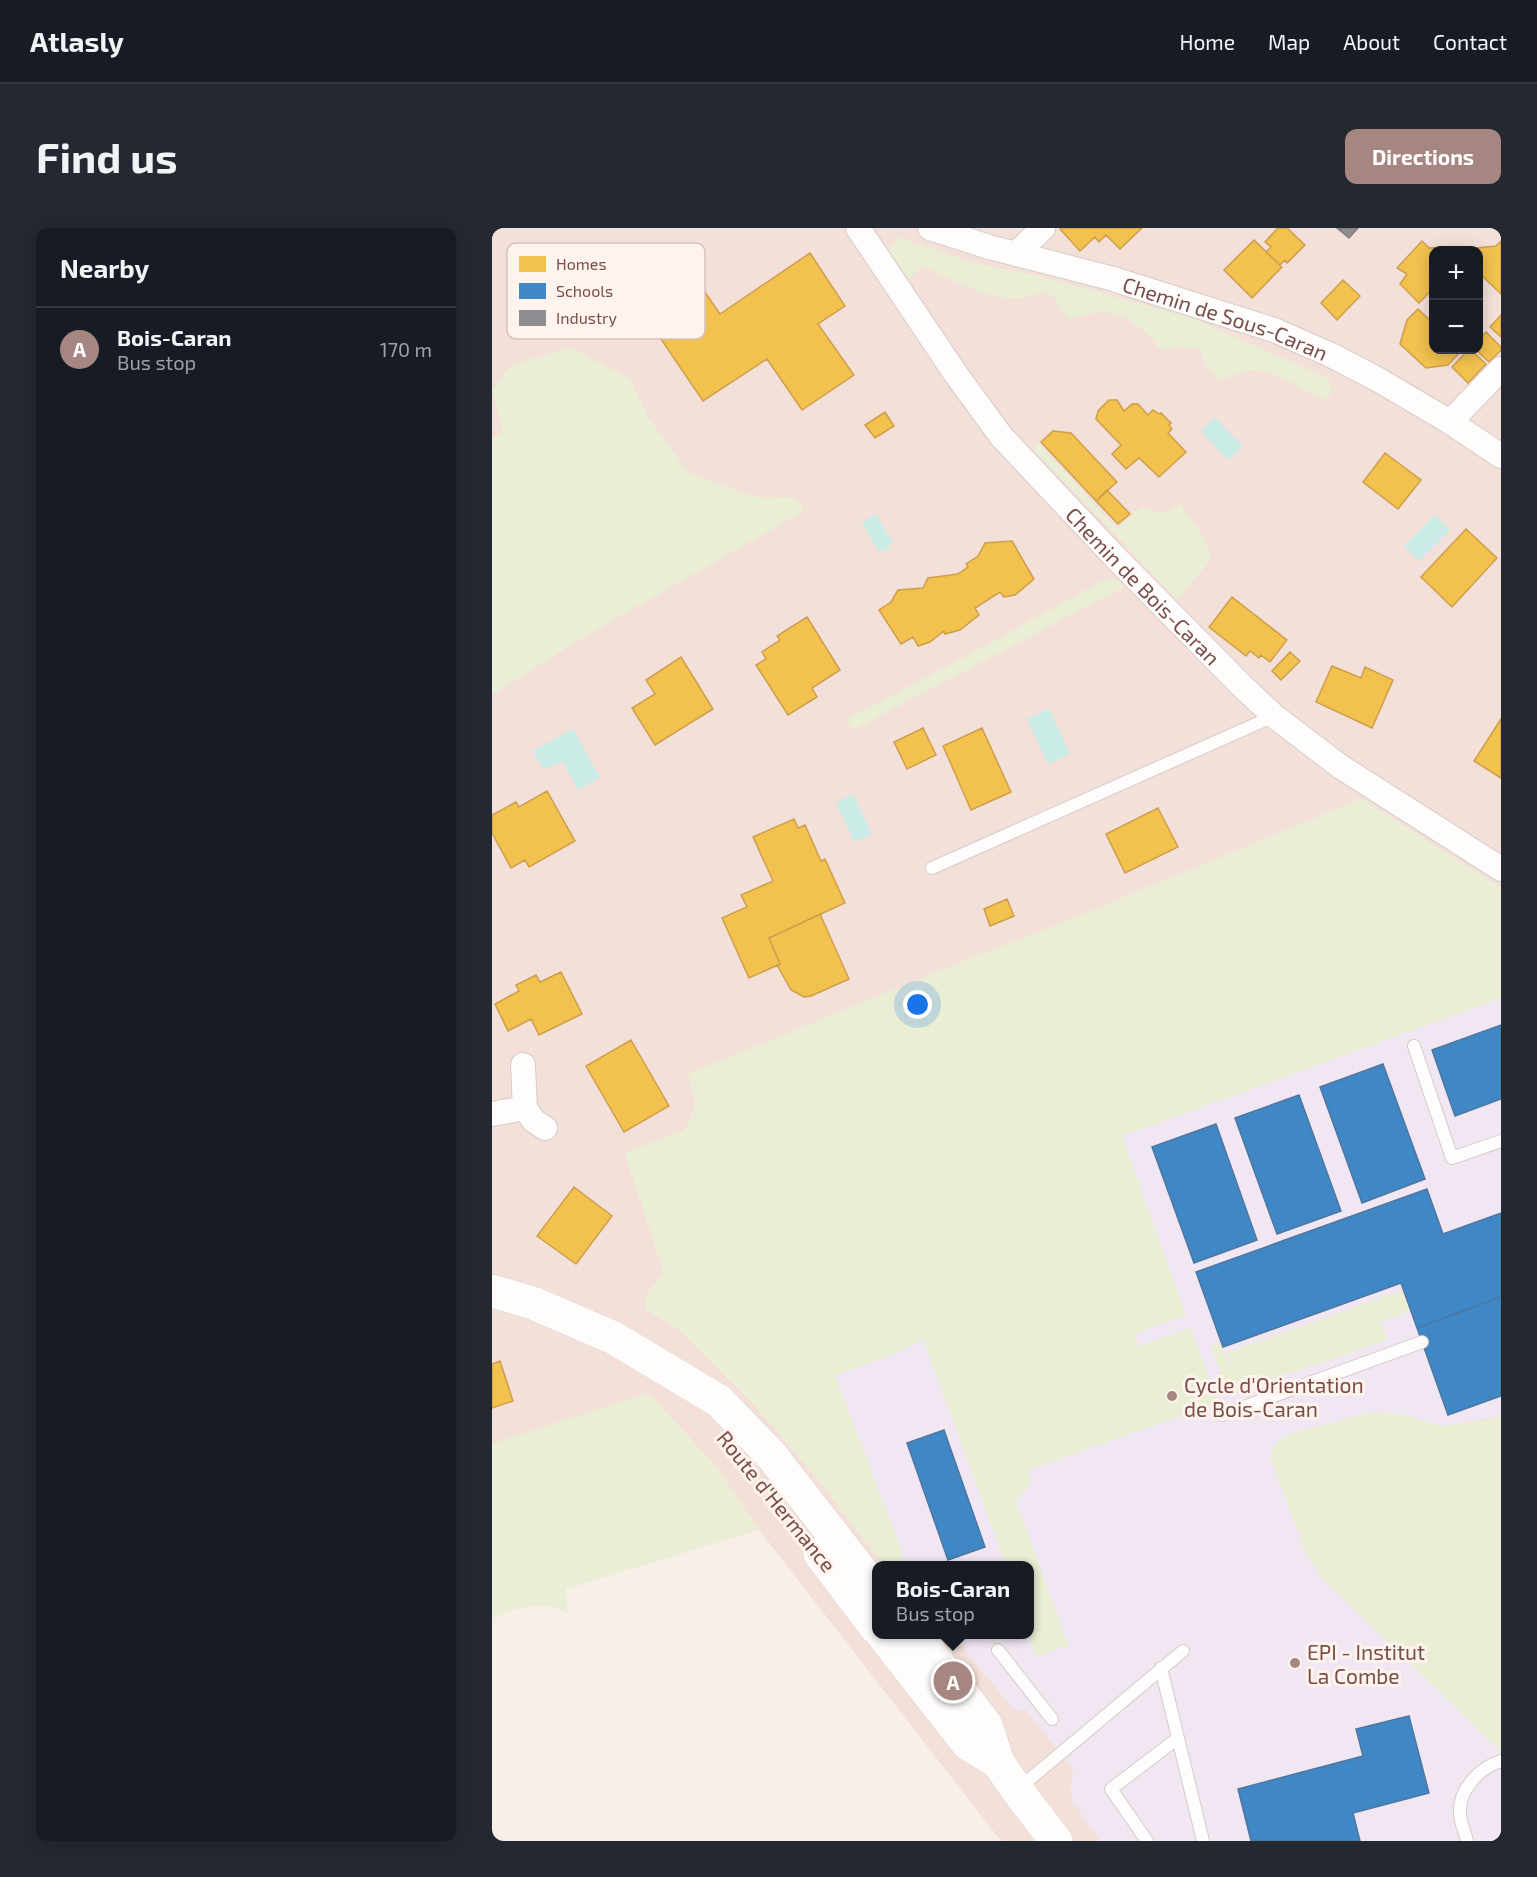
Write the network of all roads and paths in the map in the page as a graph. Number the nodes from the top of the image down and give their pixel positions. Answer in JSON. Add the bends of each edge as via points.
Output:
{"nodes":[{"id":1,"x":858,"y":228,"type":"edge"},
{"id":2,"x":930,"y":228,"type":"edge"},
{"id":3,"x":1043,"y":228,"type":"edge"},
{"id":4,"x":1016,"y":254,"type":"junction"},
{"id":5,"x":1501,"y":369,"type":"edge"},
{"id":6,"x":1450,"y":422,"type":"junction"},
{"id":7,"x":1501,"y":456,"type":"edge"},
{"id":8,"x":1274,"y":716,"type":"junction"},
{"id":9,"x":932,"y":868,"type":"dead end"},
{"id":10,"x":1501,"y":869,"type":"edge"},
{"id":11,"x":1414,"y":1046,"type":"dead end"},
{"id":12,"x":523,"y":1065,"type":"dead end"},
{"id":13,"x":525,"y":1108,"type":"junction"},
{"id":14,"x":492,"y":1114,"type":"edge"},
{"id":15,"x":544,"y":1128,"type":"dead end"},
{"id":16,"x":1501,"y":1141,"type":"edge"},
{"id":17,"x":492,"y":1291,"type":"edge"},
{"id":18,"x":1422,"y":1342,"type":"dead end"},
{"id":19,"x":675,"y":1376,"type":"junction"},
{"id":20,"x":1222,"y":1414,"type":"dead end"},
{"id":21,"x":872,"y":1585,"type":"edge"},
{"id":22,"x":872,"y":1623,"type":"edge"},
{"id":23,"x":885,"y":1639,"type":"edge"},
{"id":24,"x":919,"y":1639,"type":"edge"},
{"id":25,"x":998,"y":1650,"type":"dead end"},
{"id":26,"x":1183,"y":1651,"type":"dead end"},
{"id":27,"x":1161,"y":1668,"type":"junction"},
{"id":28,"x":1052,"y":1719,"type":"dead end"},
{"id":29,"x":1178,"y":1738,"type":"junction"},
{"id":30,"x":1501,"y":1761,"type":"edge"},
{"id":31,"x":998,"y":1762,"type":"junction"},
{"id":32,"x":1017,"y":1790,"type":"junction"},
{"id":33,"x":1056,"y":1841,"type":"edge"},
{"id":34,"x":1148,"y":1841,"type":"edge"},
{"id":35,"x":1203,"y":1841,"type":"edge"},
{"id":36,"x":1467,"y":1841,"type":"edge"}],
"edges":[{"from":1,"to":8,"type":"street","name":"Chemin de Bois-Caran","via":[[1001,436]]},
{"from":2,"to":4,"type":"street","name":"Chemin de Sous-Caran"},
{"from":3,"to":4,"type":"street"},
{"from":4,"to":6,"type":"street","name":"Chemin de Sous-Caran","via":[[1110,278],[1274,330],[1330,354]]},
{"from":5,"to":6,"type":"street"},
{"from":6,"to":7,"type":"street","name":"Chemin de Sous-Caran"},
{"from":8,"to":9,"type":"lane"},
{"from":8,"to":10,"type":"street","name":"Chemin de Bois-Caran","via":[[1341,768]]},
{"from":11,"to":16,"type":"lane","via":[[1452,1158]]},
{"from":12,"to":13,"type":"street"},
{"from":13,"to":14,"type":"street"},
{"from":13,"to":15,"type":"street"},
{"from":17,"to":19,"type":"main road","name":"Route d'Hermance","via":[[615,1338]]},
{"from":18,"to":20,"type":"lane"},
{"from":19,"to":21,"type":"main road","name":"Route d'Hermance","via":[[719,1401],[752,1434]]},
{"from":19,"to":22,"type":"main road","name":"Route d'Hermance","via":[[760,1476]]},
{"from":23,"to":31,"type":"main road","via":[[969,1744]]},
{"from":24,"to":31,"type":"main road","via":[[986,1725]]},
{"from":25,"to":28,"type":"lane"},
{"from":26,"to":27,"type":"lane"},
{"from":27,"to":29,"type":"lane"},
{"from":27,"to":32,"type":"lane"},
{"from":29,"to":34,"type":"lane","via":[[1111,1790]]},
{"from":29,"to":35,"type":"lane"},
{"from":30,"to":36,"type":"lane","via":[[1480,1772],[1462,1800],[1460,1814]]},
{"from":31,"to":32,"type":"main road"},
{"from":32,"to":33,"type":"main road"}]}
